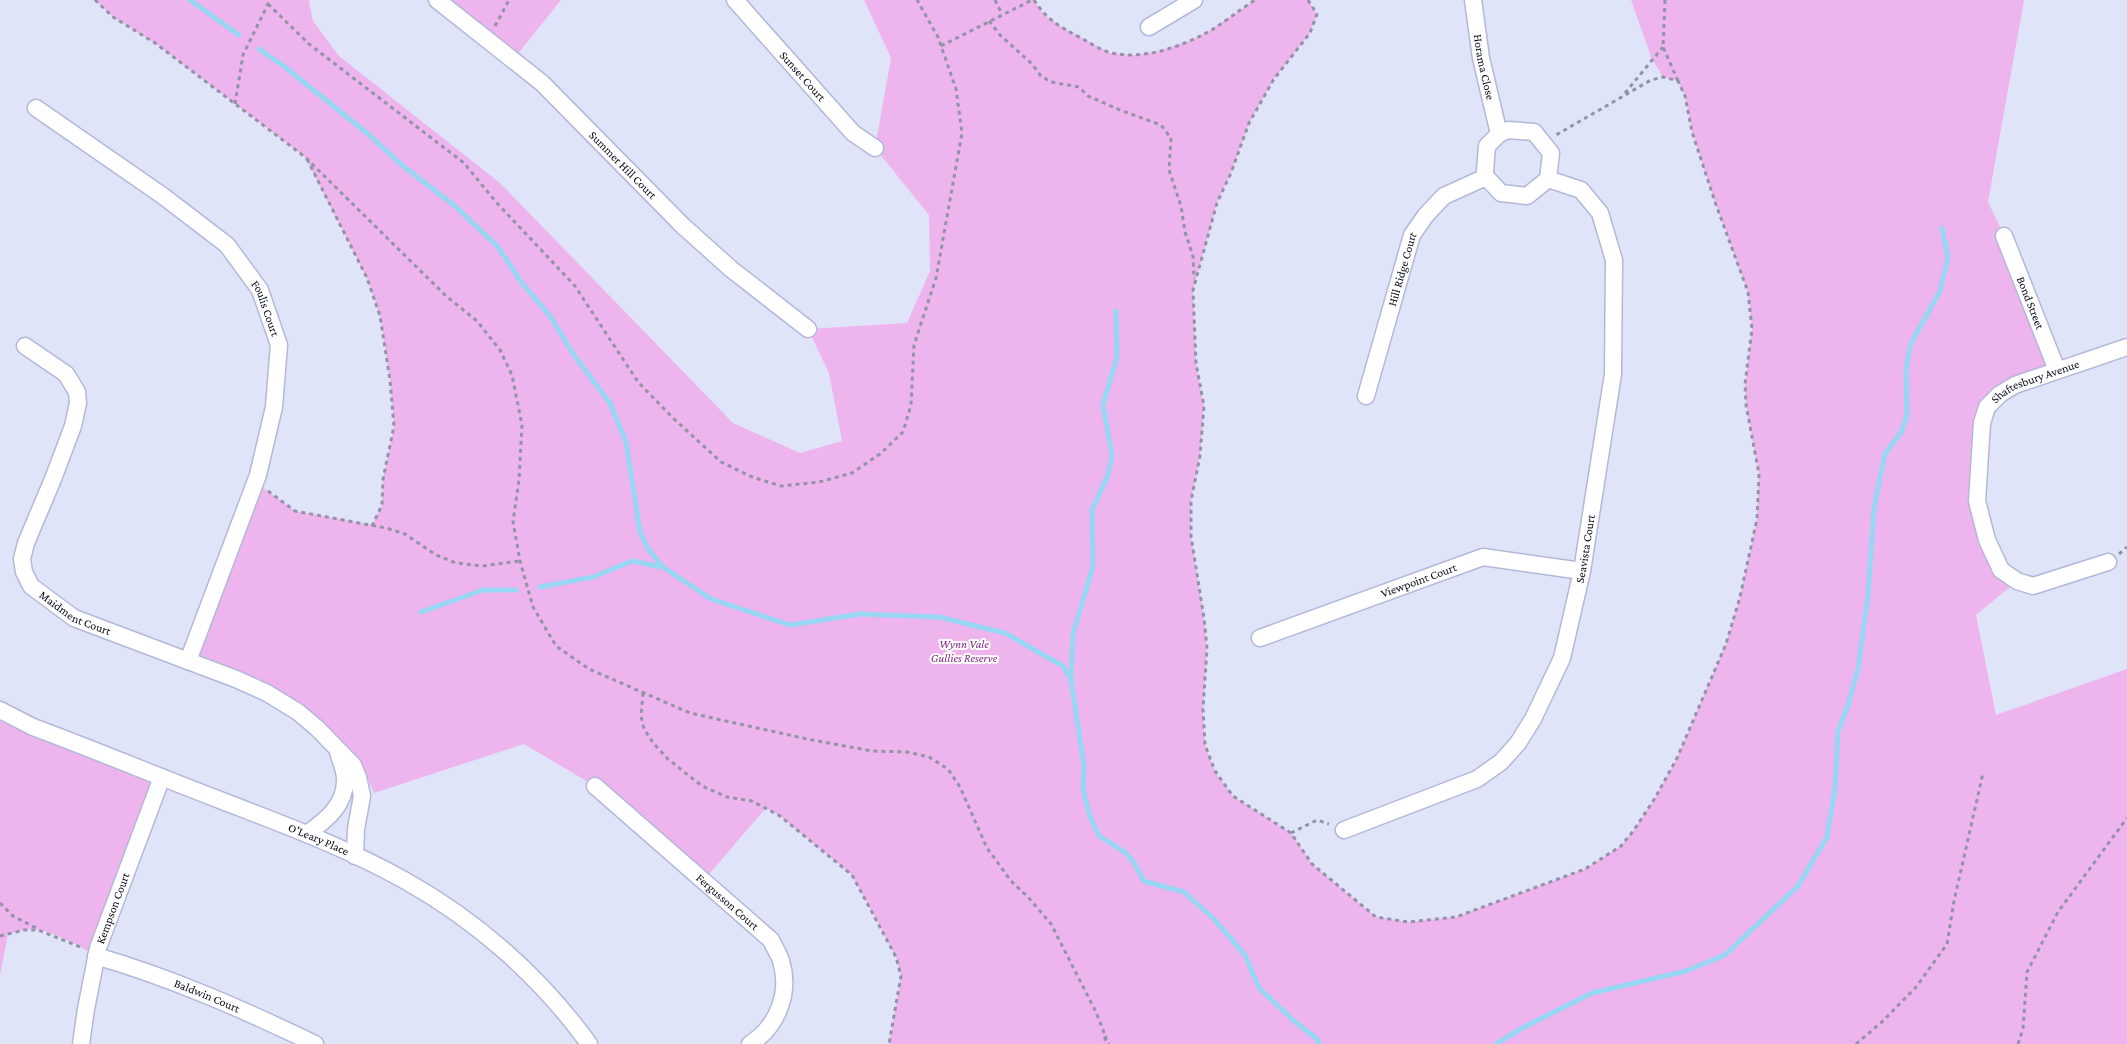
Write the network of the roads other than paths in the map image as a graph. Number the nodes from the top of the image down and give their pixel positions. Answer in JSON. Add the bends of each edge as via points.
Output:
{"nodes":[{"id":1,"x":437,"y":0,"type":"edge"},
{"id":2,"x":735,"y":0,"type":"edge"},
{"id":3,"x":1194,"y":0,"type":"edge"},
{"id":4,"x":1473,"y":0,"type":"edge"},
{"id":5,"x":1149,"y":27,"type":"dead end"},
{"id":6,"x":36,"y":108,"type":"dead end"},
{"id":7,"x":1499,"y":134,"type":"junction"},
{"id":8,"x":874,"y":148,"type":"dead end"},
{"id":9,"x":1486,"y":177,"type":"junction"},
{"id":10,"x":1548,"y":179,"type":"junction"},
{"id":11,"x":2004,"y":236,"type":"dead end"},
{"id":12,"x":808,"y":329,"type":"dead end"},
{"id":13,"x":25,"y":346,"type":"dead end"},
{"id":14,"x":2127,"y":347,"type":"edge"},
{"id":15,"x":2057,"y":370,"type":"junction"},
{"id":16,"x":1366,"y":396,"type":"dead end"},
{"id":17,"x":2108,"y":562,"type":"dead end"},
{"id":18,"x":1582,"y":571,"type":"junction"},
{"id":19,"x":1260,"y":638,"type":"dead end"},
{"id":20,"x":188,"y":661,"type":"junction"},
{"id":21,"x":0,"y":711,"type":"edge"},
{"id":22,"x":337,"y":750,"type":"junction"},
{"id":23,"x":162,"y":777,"type":"junction"},
{"id":24,"x":595,"y":786,"type":"dead end"},
{"id":25,"x":1344,"y":830,"type":"road end"},
{"id":26,"x":307,"y":834,"type":"junction"},
{"id":27,"x":355,"y":856,"type":"junction"},
{"id":28,"x":96,"y":956,"type":"junction"},
{"id":29,"x":81,"y":1044,"type":"edge"},
{"id":30,"x":315,"y":1044,"type":"edge"},
{"id":31,"x":589,"y":1044,"type":"edge"},
{"id":32,"x":750,"y":1044,"type":"edge"}],
"edges":[{"from":1,"to":12,"type":"street","name":"Summer Hill Court","via":[[542,83],[683,226],[731,269]]},
{"from":2,"to":8,"type":"street","name":"Sunset Court","via":[[853,133]]},
{"from":3,"to":5,"type":"street"},
{"from":4,"to":7,"type":"street","name":"Horama Close","via":[[1481,58]]},
{"from":6,"to":20,"type":"street","name":"Foulis Court","via":[[163,196],[227,245],[260,290],[279,345],[274,407],[255,482]]},
{"from":7,"to":9,"type":"street","via":[[1487,146]]},
{"from":7,"to":10,"type":"street","via":[[1508,130],[1534,132],[1550,153]]},
{"from":9,"to":10,"type":"street","via":[[1501,193],[1527,196]]},
{"from":9,"to":16,"type":"street","name":"Hill Ridge Court","via":[[1444,196],[1412,235]]},
{"from":10,"to":18,"type":"street","name":"Seavista Court","via":[[1581,190],[1600,213],[1614,260],[1613,374]]},
{"from":11,"to":15,"type":"street","name":"Bond Street"},
{"from":13,"to":20,"type":"street","name":"Maidment Court","via":[[66,374],[78,403],[53,479],[26,543],[22,559],[31,586],[74,618]]},
{"from":14,"to":15,"type":"street","name":"Shaftesbury Avenue"},
{"from":15,"to":17,"type":"street","name":"Shaftesbury Avenue","via":[[2015,385],[1987,407],[1982,422],[1978,501],[1987,540],[2001,570],[2017,581],[2033,586]]},
{"from":18,"to":19,"type":"street","name":"Viewpoint Court","via":[[1483,557]]},
{"from":18,"to":25,"type":"street","name":"Seavista Court","via":[[1562,658],[1533,719],[1501,762],[1477,779]]},
{"from":20,"to":22,"type":"street","name":"Maidment Court","via":[[267,693],[298,712]]},
{"from":21,"to":23,"type":"street","name":"O'Leary Place"},
{"from":22,"to":26,"type":"street","name":"Maidment Court","via":[[345,778],[339,804],[330,817]]},
{"from":22,"to":27,"type":"street","name":"Maidment Court","via":[[353,765],[361,784]]},
{"from":23,"to":26,"type":"street","name":"O'Leary Place"},
{"from":23,"to":28,"type":"street","name":"Kempson Court"},
{"from":24,"to":32,"type":"street","name":"Fergusson Court","via":[[771,940],[781,962],[782,999],[775,1019],[761,1037]]},
{"from":26,"to":27,"type":"street","name":"O'Leary Place"},
{"from":27,"to":31,"type":"street","name":"O'Leary Place","via":[[419,888],[482,932],[540,985]]},
{"from":28,"to":29,"type":"street","name":"Kempson Court"},
{"from":28,"to":30,"type":"street","name":"Baldwin Court","via":[[174,982]]}]}
